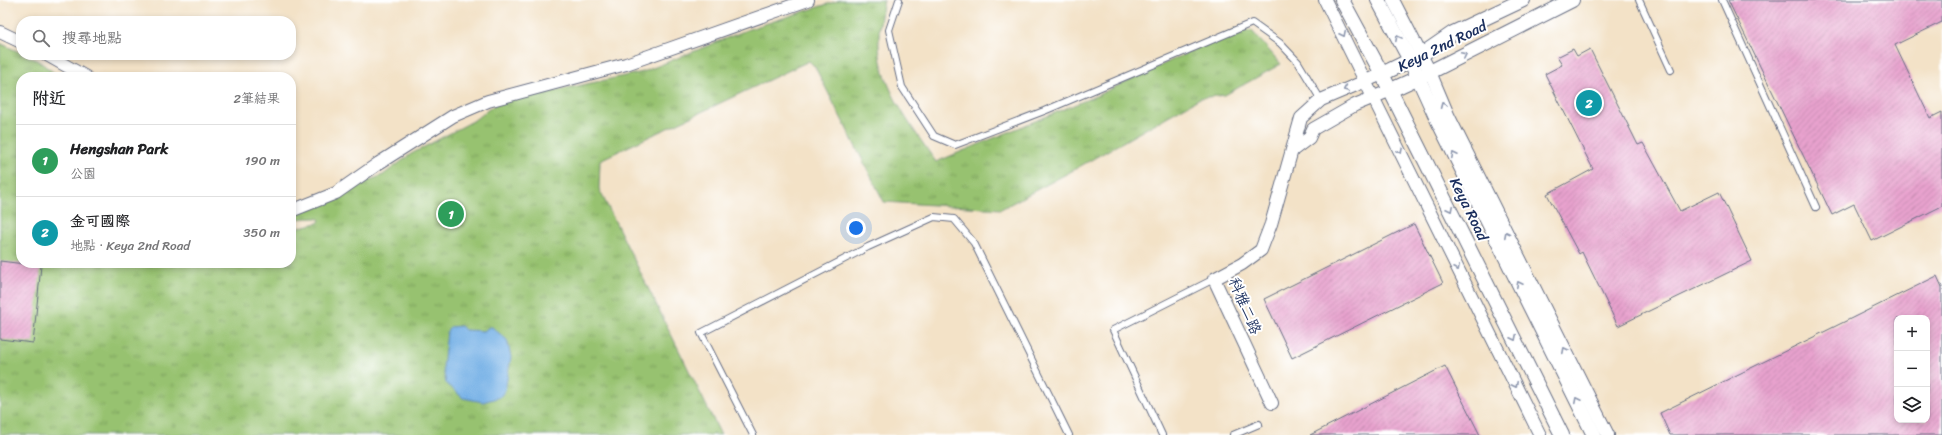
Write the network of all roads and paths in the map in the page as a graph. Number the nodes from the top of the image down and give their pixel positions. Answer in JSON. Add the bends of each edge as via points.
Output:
{"nodes":[{"id":1,"x":808,"y":0,"type":"edge"},
{"id":2,"x":899,"y":0,"type":"edge"},
{"id":3,"x":1325,"y":0,"type":"edge"},
{"id":4,"x":1342,"y":0,"type":"edge"},
{"id":5,"x":1378,"y":0,"type":"edge"},
{"id":6,"x":1393,"y":0,"type":"edge"},
{"id":7,"x":1523,"y":0,"type":"edge"},
{"id":8,"x":1572,"y":0,"type":"edge"},
{"id":9,"x":1639,"y":0,"type":"edge"},
{"id":10,"x":1722,"y":0,"type":"edge"},
{"id":11,"x":0,"y":32,"type":"edge"},
{"id":12,"x":16,"y":40,"type":"edge"},
{"id":13,"x":1416,"y":57,"type":"junction"},
{"id":14,"x":56,"y":60,"type":"edge"},
{"id":15,"x":1671,"y":70,"type":"dead end"},
{"id":16,"x":77,"y":72,"type":"edge"},
{"id":17,"x":1382,"y":74,"type":"junction"},
{"id":18,"x":1424,"y":75,"type":"junction"},
{"id":19,"x":1365,"y":81,"type":"junction"},
{"id":20,"x":1391,"y":90,"type":"junction"},
{"id":21,"x":1373,"y":97,"type":"junction"},
{"id":22,"x":1321,"y":100,"type":"junction"},
{"id":23,"x":1293,"y":150,"type":"junction"},
{"id":24,"x":1816,"y":207,"type":"dead end"},
{"id":25,"x":296,"y":209,"type":"edge"},
{"id":26,"x":1214,"y":280,"type":"junction"},
{"id":27,"x":1272,"y":403,"type":"dead end"},
{"id":28,"x":1259,"y":424,"type":"dead end"},
{"id":29,"x":753,"y":435,"type":"edge"},
{"id":30,"x":1069,"y":435,"type":"edge"},
{"id":31,"x":1162,"y":435,"type":"edge"},
{"id":32,"x":1233,"y":435,"type":"edge"},
{"id":33,"x":1540,"y":435,"type":"edge"},
{"id":34,"x":1562,"y":435,"type":"edge"},
{"id":35,"x":1594,"y":435,"type":"edge"},
{"id":36,"x":1608,"y":435,"type":"edge"}],
"edges":[{"from":1,"to":25,"type":"street","via":[[626,64],[488,101],[453,116],[336,193]]},
{"from":2,"to":22,"type":"lane","via":[[889,30],[902,87],[934,136],[955,145],[1044,111],[1252,23],[1280,43],[1298,62]]},
{"from":3,"to":19,"type":"street","one_way":true},
{"from":4,"to":17,"type":"street","name":"Keya Road"},
{"from":13,"to":5,"type":"street","name":"Keya Road","one_way":true},
{"from":6,"to":13,"type":"street","name":"Keya Road"},
{"from":7,"to":13,"type":"street","name":"Keya 2nd Road","via":[[1454,33]]},
{"from":18,"to":8,"type":"street","name":"Keya 2nd Road","one_way":true},
{"from":9,"to":15,"type":"lane"},
{"from":10,"to":24,"type":"lane"},
{"from":11,"to":12,"type":"street"},
{"from":13,"to":17,"type":"street","name":"Keya 2nd Road"},
{"from":13,"to":18,"type":"street","name":"Keya Road"},
{"from":14,"to":16,"type":"street"},
{"from":17,"to":19,"type":"street","name":"科雅二路"},
{"from":17,"to":20,"type":"street","name":"Keya Road"},
{"from":18,"to":20,"type":"street","name":"Keya 2nd Road"},
{"from":35,"to":18,"type":"street","name":"Keya Road","one_way":true,"via":[[1438,121]]},
{"from":36,"to":18,"type":"street","name":"Keya Road","one_way":true,"via":[[1449,117]]},
{"from":19,"to":21,"type":"street"},
{"from":19,"to":22,"type":"street","name":"科雅二路","one_way":true},
{"from":20,"to":21,"type":"street"},
{"from":20,"to":34,"type":"street","name":"Keya Road","one_way":true},
{"from":21,"to":23,"type":"street","via":[[1313,129],[1309,138]]},
{"from":21,"to":33,"type":"street","one_way":true},
{"from":22,"to":23,"type":"street","name":"科雅二路","via":[[1300,118]]},
{"from":23,"to":26,"type":"street","name":"科雅二路","via":[[1261,250]]},
{"from":26,"to":27,"type":"street","name":"科雅二路"},
{"from":26,"to":31,"type":"lane","via":[[1113,330]]},
{"from":28,"to":32,"type":"lane"},
{"from":29,"to":30,"type":"lane","via":[[701,333],[868,246],[934,217],[954,219],[974,243]]}]}
